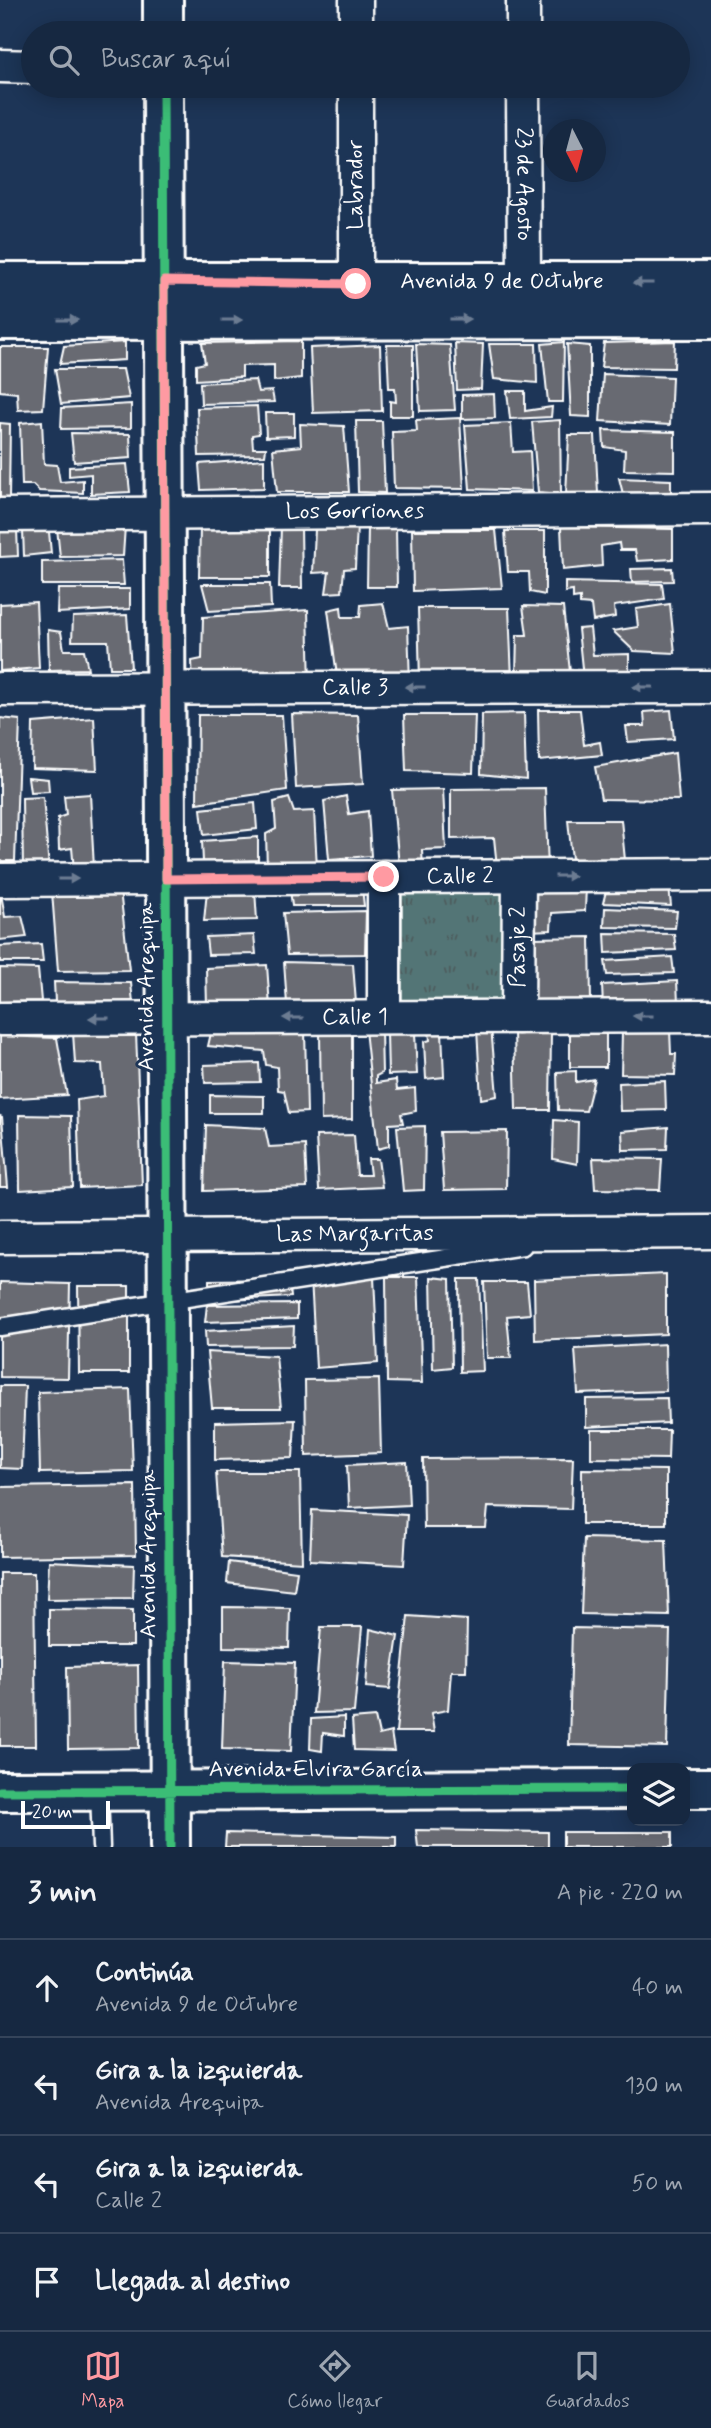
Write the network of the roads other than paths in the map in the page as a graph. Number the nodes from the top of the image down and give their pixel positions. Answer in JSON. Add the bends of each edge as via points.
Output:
{"nodes":[{"id":1,"x":163,"y":0,"type":"edge"},
{"id":2,"x":356,"y":0,"type":"edge"},
{"id":3,"x":523,"y":0,"type":"edge"},
{"id":4,"x":163,"y":21,"type":"edge"},
{"id":5,"x":356,"y":21,"type":"edge"},
{"id":6,"x":523,"y":21,"type":"edge"},
{"id":7,"x":0,"y":66,"type":"edge"},
{"id":8,"x":21,"y":66,"type":"edge"},
{"id":9,"x":163,"y":98,"type":"edge"},
{"id":10,"x":356,"y":98,"type":"edge"},
{"id":11,"x":523,"y":98,"type":"edge"},
{"id":12,"x":164,"y":281,"type":"junction"},
{"id":13,"x":0,"y":282,"type":"edge"},
{"id":14,"x":711,"y":282,"type":"edge"},
{"id":15,"x":524,"y":283,"type":"junction"},
{"id":16,"x":356,"y":284,"type":"junction"},
{"id":17,"x":711,"y":319,"type":"edge"},
{"id":18,"x":0,"y":320,"type":"edge"},
{"id":19,"x":164,"y":320,"type":"junction"},
{"id":20,"x":711,"y":509,"type":"edge"},
{"id":21,"x":165,"y":513,"type":"junction"},
{"id":22,"x":0,"y":514,"type":"edge"},
{"id":23,"x":165,"y":687,"type":"junction"},
{"id":24,"x":711,"y":687,"type":"edge"},
{"id":25,"x":0,"y":689,"type":"edge"},
{"id":26,"x":711,"y":874,"type":"edge"},
{"id":27,"x":519,"y":876,"type":"junction"},
{"id":28,"x":384,"y":877,"type":"junction"},
{"id":29,"x":166,"y":879,"type":"junction"},
{"id":30,"x":0,"y":880,"type":"edge"},
{"id":31,"x":711,"y":1016,"type":"edge"},
{"id":32,"x":384,"y":1017,"type":"junction"},
{"id":33,"x":518,"y":1017,"type":"junction"},
{"id":34,"x":167,"y":1018,"type":"junction"},
{"id":35,"x":0,"y":1019,"type":"edge"},
{"id":36,"x":711,"y":1217,"type":"edge"},
{"id":37,"x":711,"y":1232,"type":"edge"},
{"id":38,"x":167,"y":1236,"type":"junction"},
{"id":39,"x":0,"y":1237,"type":"edge"},
{"id":40,"x":0,"y":1326,"type":"edge"},
{"id":41,"x":627,"y":1788,"type":"edge"},
{"id":42,"x":690,"y":1788,"type":"edge"},
{"id":43,"x":711,"y":1788,"type":"edge"},
{"id":44,"x":99,"y":1790,"type":"junction"},
{"id":45,"x":170,"y":1790,"type":"junction"},
{"id":46,"x":0,"y":1791,"type":"edge"},
{"id":47,"x":101,"y":1847,"type":"edge"},
{"id":48,"x":170,"y":1847,"type":"edge"}],
"edges":[{"from":1,"to":4,"type":"street"},
{"from":2,"to":5,"type":"street"},
{"from":3,"to":6,"type":"street"},
{"from":7,"to":8,"type":"street"},
{"from":9,"to":12,"type":"street","name":"Avenida Arequipa"},
{"from":10,"to":16,"type":"street","name":"Labrador"},
{"from":11,"to":15,"type":"street","name":"23 de Agosto"},
{"from":12,"to":13,"type":"street","name":"Avenida 9 de Octubre"},
{"from":12,"to":16,"type":"street","name":"Avenida 9 de Octubre"},
{"from":12,"to":19,"type":"street","name":"Avenida Arequipa"},
{"from":14,"to":15,"type":"street","name":"Avenida 9 de Octubre","one_way":true},
{"from":15,"to":16,"type":"street","name":"Avenida 9 de Octubre"},
{"from":19,"to":17,"type":"street","name":"Avenida 9 de Octubre","one_way":true},
{"from":18,"to":19,"type":"street","name":"Avenida 9 de Octubre","one_way":true},
{"from":19,"to":21,"type":"street","name":"Avenida Arequipa"},
{"from":20,"to":21,"type":"street","name":"Los Gorriones"},
{"from":21,"to":22,"type":"street","name":"Los Gorriones"},
{"from":21,"to":23,"type":"street","name":"Avenida Arequipa"},
{"from":24,"to":23,"type":"street","name":"Calle 3","one_way":true},
{"from":23,"to":25,"type":"street","name":"Calle 3"},
{"from":23,"to":29,"type":"street","name":"Avenida Arequipa"},
{"from":27,"to":26,"type":"street","name":"Calle 2","one_way":true},
{"from":27,"to":28,"type":"street","name":"Calle 2"},
{"from":27,"to":33,"type":"street","name":"Pasaje 2"},
{"from":28,"to":29,"type":"street","name":"Calle 2"},
{"from":28,"to":32,"type":"street"},
{"from":30,"to":29,"type":"street","name":"Calle 2","one_way":true},
{"from":29,"to":34,"type":"street","name":"Avenida Arequipa"},
{"from":31,"to":33,"type":"street","name":"Calle 1","one_way":true},
{"from":32,"to":33,"type":"street","name":"Calle 1"},
{"from":32,"to":34,"type":"street","name":"Calle 1","one_way":true},
{"from":34,"to":35,"type":"street","name":"Calle 1","one_way":true},
{"from":34,"to":38,"type":"street","name":"Avenida Arequipa"},
{"from":36,"to":40,"type":"lane"},
{"from":37,"to":38,"type":"street","name":"Las Margaritas"},
{"from":38,"to":39,"type":"street","name":"Las Margaritas"},
{"from":38,"to":45,"type":"street","name":"Avenida Arequipa"},
{"from":41,"to":45,"type":"street","name":"Avenida Elvira García"},
{"from":42,"to":43,"type":"street"},
{"from":44,"to":45,"type":"street","name":"Avenida Elvira García"},
{"from":44,"to":46,"type":"street","name":"Avenida Elvira García"},
{"from":44,"to":47,"type":"lane"},
{"from":45,"to":48,"type":"street","name":"Avenida Arequipa"}]}
